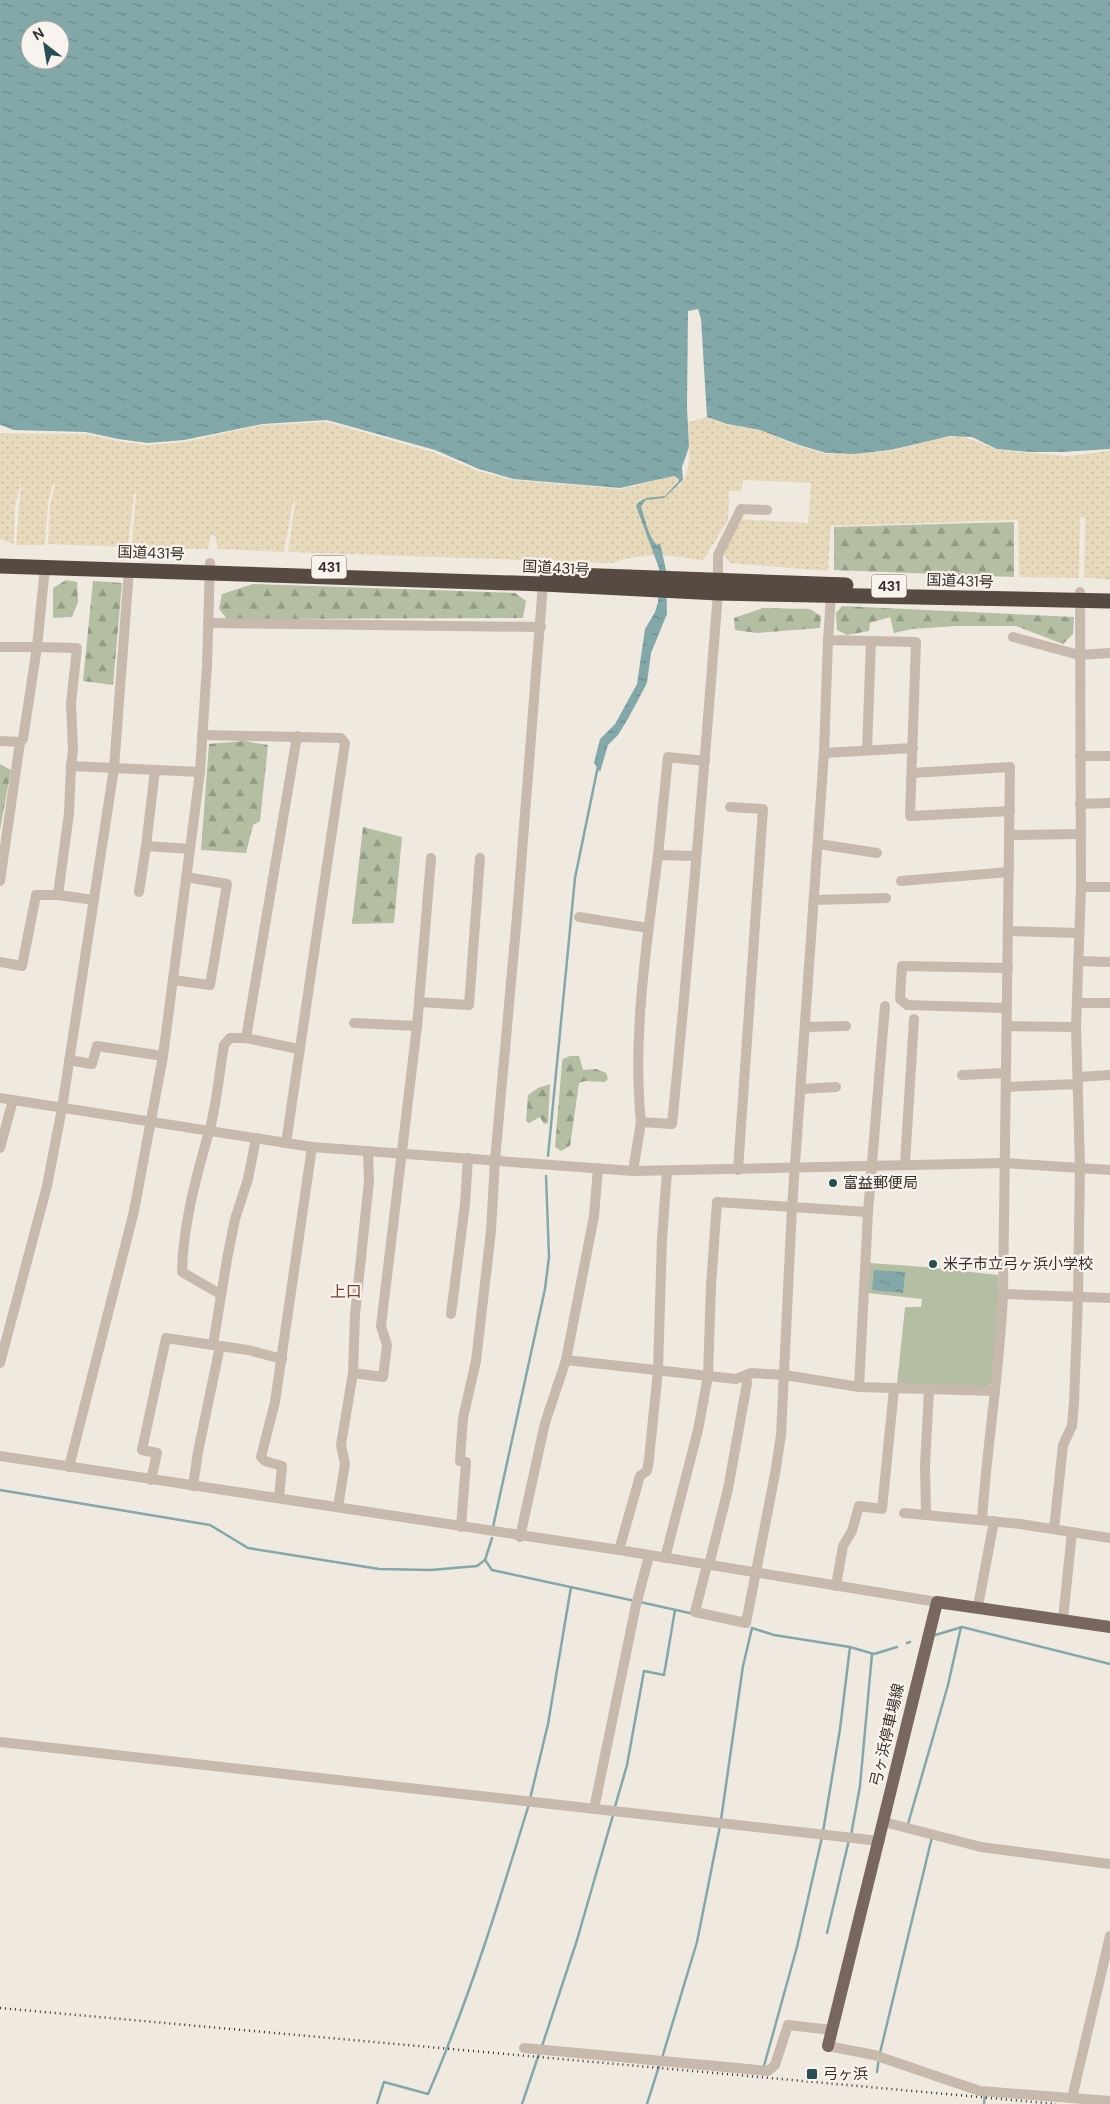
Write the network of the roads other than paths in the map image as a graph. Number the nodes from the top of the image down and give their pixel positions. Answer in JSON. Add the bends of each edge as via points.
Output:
{"nodes":[{"id":1,"x":767,"y":510,"type":"dead end"},
{"id":2,"x":0,"y":556,"type":"edge"},
{"id":3,"x":0,"y":566,"type":"edge"},
{"id":4,"x":45,"y":567,"type":"junction"},
{"id":5,"x":210,"y":568,"type":"junction"},
{"id":6,"x":129,"y":570,"type":"junction"},
{"id":7,"x":543,"y":584,"type":"junction"},
{"id":8,"x":663,"y":585,"type":"junction"},
{"id":9,"x":718,"y":587,"type":"junction"},
{"id":10,"x":1110,"y":592,"type":"edge"},
{"id":11,"x":831,"y":595,"type":"junction"},
{"id":12,"x":1080,"y":597,"type":"junction"},
{"id":13,"x":1110,"y":601,"type":"edge"},
{"id":14,"x":208,"y":623,"type":"junction"},
{"id":15,"x":541,"y":628,"type":"junction"},
{"id":16,"x":1013,"y":638,"type":"dead end"},
{"id":17,"x":828,"y":640,"type":"junction"},
{"id":18,"x":871,"y":641,"type":"junction"},
{"id":19,"x":0,"y":647,"type":"edge"},
{"id":20,"x":37,"y":647,"type":"junction"},
{"id":21,"x":1110,"y":653,"type":"edge"},
{"id":22,"x":1079,"y":655,"type":"junction"},
{"id":23,"x":202,"y":735,"type":"junction"},
{"id":24,"x":297,"y":736,"type":"junction"},
{"id":25,"x":0,"y":741,"type":"edge"},
{"id":26,"x":20,"y":742,"type":"junction"},
{"id":27,"x":913,"y":748,"type":"junction"},
{"id":28,"x":867,"y":750,"type":"junction"},
{"id":29,"x":824,"y":753,"type":"junction"},
{"id":30,"x":1080,"y":756,"type":"junction"},
{"id":31,"x":1110,"y":756,"type":"edge"},
{"id":32,"x":705,"y":761,"type":"junction"},
{"id":33,"x":71,"y":766,"type":"junction"},
{"id":34,"x":114,"y":768,"type":"junction"},
{"id":35,"x":155,"y":770,"type":"junction"},
{"id":36,"x":200,"y":772,"type":"junction"},
{"id":37,"x":912,"y":773,"type":"junction"},
{"id":38,"x":1110,"y":803,"type":"edge"},
{"id":39,"x":1080,"y":804,"type":"junction"},
{"id":40,"x":730,"y":807,"type":"dead end"},
{"id":41,"x":1010,"y":812,"type":"junction"},
{"id":42,"x":1080,"y":834,"type":"junction"},
{"id":43,"x":1009,"y":835,"type":"junction"},
{"id":44,"x":819,"y":844,"type":"junction"},
{"id":45,"x":146,"y":846,"type":"junction"},
{"id":46,"x":189,"y":849,"type":"junction"},
{"id":47,"x":877,"y":853,"type":"dead end"},
{"id":48,"x":658,"y":855,"type":"junction"},
{"id":49,"x":695,"y":856,"type":"junction"},
{"id":50,"x":431,"y":858,"type":"dead end"},
{"id":51,"x":480,"y":858,"type":"dead end"},
{"id":52,"x":1009,"y":872,"type":"junction"},
{"id":53,"x":186,"y":877,"type":"junction"},
{"id":54,"x":0,"y":881,"type":"edge"},
{"id":55,"x":902,"y":881,"type":"dead end"},
{"id":56,"x":1081,"y":887,"type":"junction"},
{"id":57,"x":1110,"y":887,"type":"edge"},
{"id":58,"x":139,"y":892,"type":"dead end"},
{"id":59,"x":58,"y":895,"type":"junction"},
{"id":60,"x":886,"y":898,"type":"dead end"},
{"id":61,"x":94,"y":900,"type":"junction"},
{"id":62,"x":815,"y":900,"type":"junction"},
{"id":63,"x":579,"y":917,"type":"dead end"},
{"id":64,"x":648,"y":928,"type":"junction"},
{"id":65,"x":1009,"y":931,"type":"junction"},
{"id":66,"x":1079,"y":933,"type":"junction"},
{"id":67,"x":1078,"y":961,"type":"junction"},
{"id":68,"x":0,"y":962,"type":"edge"},
{"id":69,"x":1110,"y":962,"type":"edge"},
{"id":70,"x":1008,"y":968,"type":"junction"},
{"id":71,"x":174,"y":980,"type":"junction"},
{"id":72,"x":419,"y":1002,"type":"junction"},
{"id":73,"x":1110,"y":1002,"type":"edge"},
{"id":74,"x":1077,"y":1003,"type":"junction"},
{"id":75,"x":885,"y":1006,"type":"dead end"},
{"id":76,"x":1006,"y":1008,"type":"junction"},
{"id":77,"x":914,"y":1019,"type":"dead end"},
{"id":78,"x":354,"y":1023,"type":"dead end"},
{"id":79,"x":417,"y":1026,"type":"junction"},
{"id":80,"x":846,"y":1026,"type":"dead end"},
{"id":81,"x":1007,"y":1026,"type":"junction"},
{"id":82,"x":1076,"y":1027,"type":"junction"},
{"id":83,"x":806,"y":1028,"type":"junction"},
{"id":84,"x":246,"y":1038,"type":"junction"},
{"id":85,"x":298,"y":1049,"type":"junction"},
{"id":86,"x":163,"y":1056,"type":"junction"},
{"id":87,"x":69,"y":1060,"type":"junction"},
{"id":88,"x":1006,"y":1073,"type":"junction"},
{"id":89,"x":962,"y":1074,"type":"dead end"},
{"id":90,"x":1110,"y":1075,"type":"edge"},
{"id":91,"x":1078,"y":1081,"type":"junction"},
{"id":92,"x":836,"y":1087,"type":"dead end"},
{"id":93,"x":1006,"y":1087,"type":"junction"},
{"id":94,"x":802,"y":1088,"type":"junction"},
{"id":95,"x":0,"y":1098,"type":"edge"},
{"id":96,"x":13,"y":1100,"type":"junction"},
{"id":97,"x":62,"y":1108,"type":"junction"},
{"id":98,"x":152,"y":1122,"type":"junction"},
{"id":99,"x":641,"y":1122,"type":"junction"},
{"id":100,"x":209,"y":1131,"type":"junction"},
{"id":101,"x":256,"y":1138,"type":"junction"},
{"id":102,"x":286,"y":1143,"type":"junction"},
{"id":103,"x":312,"y":1147,"type":"junction"},
{"id":104,"x":0,"y":1148,"type":"edge"},
{"id":105,"x":368,"y":1151,"type":"junction"},
{"id":106,"x":401,"y":1154,"type":"junction"},
{"id":107,"x":468,"y":1158,"type":"junction"},
{"id":108,"x":495,"y":1160,"type":"junction"},
{"id":109,"x":1005,"y":1163,"type":"junction"},
{"id":110,"x":871,"y":1164,"type":"junction"},
{"id":111,"x":905,"y":1164,"type":"junction"},
{"id":112,"x":1080,"y":1167,"type":"junction"},
{"id":113,"x":598,"y":1168,"type":"junction"},
{"id":114,"x":796,"y":1168,"type":"junction"},
{"id":115,"x":738,"y":1170,"type":"junction"},
{"id":116,"x":1110,"y":1170,"type":"edge"},
{"id":117,"x":633,"y":1171,"type":"junction"},
{"id":118,"x":667,"y":1172,"type":"junction"},
{"id":119,"x":792,"y":1207,"type":"junction"},
{"id":120,"x":868,"y":1212,"type":"junction"},
{"id":121,"x":220,"y":1294,"type":"junction"},
{"id":122,"x":1003,"y":1294,"type":"junction"},
{"id":123,"x":1078,"y":1298,"type":"junction"},
{"id":124,"x":1110,"y":1298,"type":"edge"},
{"id":125,"x":451,"y":1314,"type":"dead end"},
{"id":126,"x":217,"y":1345,"type":"junction"},
{"id":127,"x":282,"y":1359,"type":"junction"},
{"id":128,"x":566,"y":1360,"type":"junction"},
{"id":129,"x":0,"y":1363,"type":"edge"},
{"id":130,"x":658,"y":1370,"type":"junction"},
{"id":131,"x":353,"y":1373,"type":"junction"},
{"id":132,"x":785,"y":1375,"type":"junction"},
{"id":133,"x":708,"y":1376,"type":"junction"},
{"id":134,"x":746,"y":1376,"type":"junction"},
{"id":135,"x":859,"y":1387,"type":"junction"},
{"id":136,"x":894,"y":1389,"type":"junction"},
{"id":137,"x":929,"y":1390,"type":"junction"},
{"id":138,"x":995,"y":1391,"type":"junction"},
{"id":139,"x":0,"y":1456,"type":"edge"},
{"id":140,"x":68,"y":1467,"type":"junction"},
{"id":141,"x":151,"y":1480,"type":"junction"},
{"id":142,"x":193,"y":1486,"type":"junction"},
{"id":143,"x":278,"y":1498,"type":"junction"},
{"id":144,"x":338,"y":1507,"type":"junction"},
{"id":145,"x":904,"y":1514,"type":"dead end"},
{"id":146,"x":926,"y":1514,"type":"junction"},
{"id":147,"x":982,"y":1519,"type":"junction"},
{"id":148,"x":994,"y":1521,"type":"junction"},
{"id":149,"x":461,"y":1527,"type":"junction"},
{"id":150,"x":1054,"y":1529,"type":"junction"},
{"id":151,"x":1072,"y":1532,"type":"junction"},
{"id":152,"x":520,"y":1537,"type":"junction"},
{"id":153,"x":1110,"y":1538,"type":"edge"},
{"id":154,"x":619,"y":1550,"type":"junction"},
{"id":155,"x":649,"y":1556,"type":"junction"},
{"id":156,"x":665,"y":1558,"type":"junction"},
{"id":157,"x":708,"y":1565,"type":"junction"},
{"id":158,"x":755,"y":1573,"type":"junction"},
{"id":159,"x":836,"y":1586,"type":"junction"},
{"id":160,"x":937,"y":1602,"type":"junction"},
{"id":161,"x":978,"y":1606,"type":"junction"},
{"id":162,"x":1063,"y":1620,"type":"junction"},
{"id":163,"x":1110,"y":1627,"type":"edge"},
{"id":164,"x":0,"y":1742,"type":"edge"},
{"id":165,"x":594,"y":1809,"type":"junction"},
{"id":166,"x":884,"y":1822,"type":"junction"},
{"id":167,"x":880,"y":1841,"type":"junction"},
{"id":168,"x":1110,"y":1864,"type":"edge"},
{"id":169,"x":1110,"y":1936,"type":"edge"},
{"id":170,"x":832,"y":2030,"type":"junction"},
{"id":171,"x":828,"y":2046,"type":"joint"},
{"id":172,"x":524,"y":2048,"type":"dead end"},
{"id":173,"x":1072,"y":2098,"type":"junction"},
{"id":174,"x":1110,"y":2101,"type":"edge"}],
"edges":[{"from":1,"to":9,"type":"street","via":[[741,509],[718,555]]},
{"from":2,"to":5,"type":"highway","name":"国道431号","number":"431"},
{"from":3,"to":4,"type":"highway","name":"国道431号","number":"431"},
{"from":4,"to":6,"type":"highway","name":"国道431号","number":"431"},
{"from":4,"to":20,"type":"street"},
{"from":5,"to":6,"type":"highway","name":"国道431号","number":"431"},
{"from":5,"to":7,"type":"highway","name":"国道431号","number":"431"},
{"from":5,"to":8,"type":"highway","name":"国道431号","number":"431"},
{"from":5,"to":14,"type":"street"},
{"from":6,"to":34,"type":"street"},
{"from":7,"to":8,"type":"highway","name":"国道431号","number":"431"},
{"from":7,"to":15,"type":"street"},
{"from":8,"to":9,"type":"highway","name":"国道431号","number":"431"},
{"from":9,"to":11,"type":"highway","name":"国道431号","number":"431"},
{"from":9,"to":12,"type":"highway","name":"国道431号","number":"431"},
{"from":9,"to":32,"type":"street"},
{"from":10,"to":12,"type":"highway","name":"国道431号","number":"431"},
{"from":11,"to":12,"type":"highway","name":"国道431号","number":"431"},
{"from":11,"to":17,"type":"street"},
{"from":12,"to":13,"type":"highway","name":"国道431号","number":"431"},
{"from":12,"to":22,"type":"street"},
{"from":14,"to":15,"type":"street"},
{"from":14,"to":23,"type":"street"},
{"from":15,"to":108,"type":"street"},
{"from":16,"to":22,"type":"street"},
{"from":17,"to":18,"type":"street"},
{"from":17,"to":29,"type":"street"},
{"from":18,"to":27,"type":"street","via":[[916,642]]},
{"from":18,"to":28,"type":"street"},
{"from":19,"to":20,"type":"street"},
{"from":20,"to":26,"type":"street"},
{"from":20,"to":33,"type":"street","via":[[77,648],[71,703]]},
{"from":21,"to":22,"type":"street"},
{"from":22,"to":30,"type":"street"},
{"from":23,"to":24,"type":"street"},
{"from":23,"to":36,"type":"street"},
{"from":24,"to":84,"type":"street"},
{"from":24,"to":85,"type":"street","via":[[341,738],[344,743]]},
{"from":25,"to":26,"type":"street"},
{"from":26,"to":54,"type":"street"},
{"from":27,"to":28,"type":"street"},
{"from":27,"to":37,"type":"street"},
{"from":28,"to":29,"type":"street"},
{"from":29,"to":44,"type":"street"},
{"from":30,"to":31,"type":"street"},
{"from":30,"to":39,"type":"street"},
{"from":32,"to":48,"type":"street","via":[[668,757]]},
{"from":32,"to":49,"type":"street"},
{"from":33,"to":34,"type":"street"},
{"from":33,"to":59,"type":"street","via":[[69,813]]},
{"from":34,"to":35,"type":"street"},
{"from":34,"to":61,"type":"street"},
{"from":35,"to":36,"type":"street"},
{"from":35,"to":45,"type":"street"},
{"from":36,"to":46,"type":"street"},
{"from":37,"to":41,"type":"street","via":[[910,816]]},
{"from":37,"to":41,"type":"street","via":[[1010,767]]},
{"from":38,"to":39,"type":"street"},
{"from":39,"to":42,"type":"street"},
{"from":40,"to":115,"type":"street","via":[[763,809]]},
{"from":41,"to":43,"type":"street"},
{"from":42,"to":43,"type":"street"},
{"from":42,"to":56,"type":"street"},
{"from":43,"to":52,"type":"street"},
{"from":44,"to":47,"type":"street"},
{"from":44,"to":62,"type":"street"},
{"from":45,"to":46,"type":"street"},
{"from":45,"to":58,"type":"street"},
{"from":46,"to":53,"type":"street"},
{"from":48,"to":49,"type":"street"},
{"from":48,"to":64,"type":"street"},
{"from":49,"to":99,"type":"street","via":[[692,931],[672,1124]]},
{"from":50,"to":72,"type":"street"},
{"from":51,"to":72,"type":"street","via":[[469,1005]]},
{"from":52,"to":55,"type":"street"},
{"from":52,"to":65,"type":"street"},
{"from":53,"to":71,"type":"street"},
{"from":53,"to":71,"type":"street","via":[[227,884],[210,985]]},
{"from":56,"to":57,"type":"street"},
{"from":56,"to":66,"type":"street"},
{"from":59,"to":61,"type":"street"},
{"from":59,"to":68,"type":"street","via":[[36,895],[22,966]]},
{"from":60,"to":62,"type":"street"},
{"from":61,"to":87,"type":"street"},
{"from":62,"to":83,"type":"street"},
{"from":63,"to":64,"type":"street"},
{"from":64,"to":99,"type":"street","via":[[637,1071]]},
{"from":65,"to":66,"type":"street"},
{"from":65,"to":70,"type":"street"},
{"from":66,"to":67,"type":"street"},
{"from":67,"to":69,"type":"street"},
{"from":67,"to":74,"type":"street"},
{"from":70,"to":76,"type":"street"},
{"from":70,"to":76,"type":"street","via":[[902,966],[900,999],[907,1005]]},
{"from":71,"to":86,"type":"street"},
{"from":72,"to":79,"type":"street"},
{"from":73,"to":74,"type":"street"},
{"from":74,"to":82,"type":"street"},
{"from":75,"to":110,"type":"street"},
{"from":76,"to":81,"type":"street"},
{"from":77,"to":111,"type":"street"},
{"from":78,"to":79,"type":"street"},
{"from":79,"to":106,"type":"street"},
{"from":80,"to":83,"type":"street"},
{"from":81,"to":82,"type":"street"},
{"from":81,"to":88,"type":"street"},
{"from":82,"to":91,"type":"street"},
{"from":83,"to":94,"type":"street"},
{"from":84,"to":85,"type":"street"},
{"from":84,"to":100,"type":"street","via":[[230,1038],[224,1044]]},
{"from":85,"to":102,"type":"street"},
{"from":86,"to":87,"type":"street","via":[[96,1046],[92,1064]]},
{"from":86,"to":98,"type":"street"},
{"from":87,"to":97,"type":"street"},
{"from":88,"to":89,"type":"street"},
{"from":88,"to":93,"type":"street"},
{"from":90,"to":91,"type":"street"},
{"from":91,"to":93,"type":"street"},
{"from":91,"to":112,"type":"street"},
{"from":92,"to":94,"type":"street"},
{"from":93,"to":109,"type":"street"},
{"from":94,"to":114,"type":"street"},
{"from":95,"to":96,"type":"street"},
{"from":96,"to":97,"type":"street"},
{"from":96,"to":104,"type":"street"},
{"from":97,"to":98,"type":"street"},
{"from":97,"to":129,"type":"street","via":[[47,1186]]},
{"from":98,"to":100,"type":"street"},
{"from":98,"to":140,"type":"street","via":[[132,1220]]},
{"from":99,"to":117,"type":"street"},
{"from":100,"to":101,"type":"street"},
{"from":100,"to":121,"type":"street","via":[[201,1155],[182,1252],[182,1272]]},
{"from":101,"to":102,"type":"street"},
{"from":101,"to":121,"type":"street"},
{"from":102,"to":103,"type":"street"},
{"from":103,"to":105,"type":"street"},
{"from":103,"to":127,"type":"street"},
{"from":105,"to":106,"type":"street"},
{"from":105,"to":131,"type":"street","via":[[369,1180],[355,1315]]},
{"from":106,"to":107,"type":"street"},
{"from":106,"to":131,"type":"street","via":[[381,1326],[387,1345],[383,1377]]},
{"from":107,"to":108,"type":"street"},
{"from":107,"to":125,"type":"street"},
{"from":108,"to":113,"type":"street"},
{"from":108,"to":149,"type":"street","via":[[491,1230],[476,1361],[460,1440],[460,1461],[466,1462]]},
{"from":109,"to":111,"type":"street"},
{"from":109,"to":112,"type":"street"},
{"from":109,"to":122,"type":"street"},
{"from":110,"to":111,"type":"street"},
{"from":110,"to":114,"type":"street"},
{"from":110,"to":120,"type":"street"},
{"from":112,"to":116,"type":"street"},
{"from":112,"to":123,"type":"street"},
{"from":113,"to":117,"type":"street"},
{"from":113,"to":128,"type":"street","via":[[594,1216]]},
{"from":114,"to":115,"type":"street"},
{"from":114,"to":119,"type":"street"},
{"from":115,"to":118,"type":"street"},
{"from":117,"to":118,"type":"street"},
{"from":118,"to":130,"type":"street"},
{"from":119,"to":120,"type":"street"},
{"from":119,"to":132,"type":"street"},
{"from":119,"to":133,"type":"street","via":[[717,1202]]},
{"from":120,"to":135,"type":"street"},
{"from":121,"to":126,"type":"street"},
{"from":122,"to":123,"type":"street"},
{"from":122,"to":138,"type":"street"},
{"from":123,"to":124,"type":"street"},
{"from":123,"to":150,"type":"street","via":[[1072,1426],[1063,1445]]},
{"from":126,"to":127,"type":"street"},
{"from":126,"to":141,"type":"street","via":[[166,1338],[142,1450],[157,1453]]},
{"from":126,"to":142,"type":"street"},
{"from":127,"to":143,"type":"street","via":[[261,1456],[282,1466]]},
{"from":128,"to":130,"type":"street"},
{"from":128,"to":152,"type":"street","via":[[546,1423]]},
{"from":130,"to":133,"type":"street"},
{"from":130,"to":154,"type":"street","via":[[647,1471],[640,1476]]},
{"from":131,"to":144,"type":"street","via":[[341,1445],[345,1464]]},
{"from":132,"to":134,"type":"street","via":[[751,1373]]},
{"from":132,"to":135,"type":"street"},
{"from":132,"to":158,"type":"street","via":[[781,1435]]},
{"from":133,"to":134,"type":"street","via":[[736,1379]]},
{"from":133,"to":156,"type":"street","via":[[698,1430]]},
{"from":134,"to":157,"type":"street","via":[[728,1489]]},
{"from":135,"to":136,"type":"street"},
{"from":136,"to":137,"type":"street"},
{"from":136,"to":159,"type":"street","via":[[882,1509],[859,1506],[843,1546]]},
{"from":137,"to":138,"type":"street"},
{"from":137,"to":146,"type":"street"},
{"from":138,"to":147,"type":"street"},
{"from":139,"to":140,"type":"street"},
{"from":140,"to":141,"type":"street"},
{"from":141,"to":142,"type":"street"},
{"from":142,"to":143,"type":"street"},
{"from":143,"to":144,"type":"street"},
{"from":144,"to":149,"type":"street"},
{"from":145,"to":146,"type":"street"},
{"from":146,"to":147,"type":"street"},
{"from":147,"to":148,"type":"street"},
{"from":148,"to":150,"type":"street"},
{"from":148,"to":161,"type":"street"},
{"from":149,"to":152,"type":"street"},
{"from":150,"to":151,"type":"street"},
{"from":151,"to":153,"type":"street"},
{"from":151,"to":162,"type":"street"},
{"from":152,"to":154,"type":"street"},
{"from":154,"to":155,"type":"street"},
{"from":155,"to":156,"type":"street"},
{"from":155,"to":165,"type":"street"},
{"from":156,"to":157,"type":"street"},
{"from":157,"to":158,"type":"street"},
{"from":157,"to":158,"type":"street","via":[[695,1612],[746,1623]]},
{"from":158,"to":159,"type":"street"},
{"from":159,"to":160,"type":"street"},
{"from":160,"to":161,"type":"main road"},
{"from":160,"to":166,"type":"main road","name":"弓ヶ浜停車場線"},
{"from":161,"to":162,"type":"main road"},
{"from":162,"to":163,"type":"main road"},
{"from":164,"to":165,"type":"street"},
{"from":165,"to":167,"type":"street"},
{"from":166,"to":167,"type":"main road","name":"弓ヶ浜停車場線"},
{"from":166,"to":168,"type":"street","via":[[982,1847]]},
{"from":167,"to":170,"type":"main road","name":"弓ヶ浜停車場線"},
{"from":169,"to":173,"type":"street"},
{"from":170,"to":171,"type":"main road","name":"弓ヶ浜停車場線"},
{"from":170,"to":172,"type":"street","via":[[788,2025],[774,2066],[768,2071]]},
{"from":171,"to":173,"type":"street","via":[[874,2055],[980,2091]]},
{"from":173,"to":174,"type":"street"}]}
